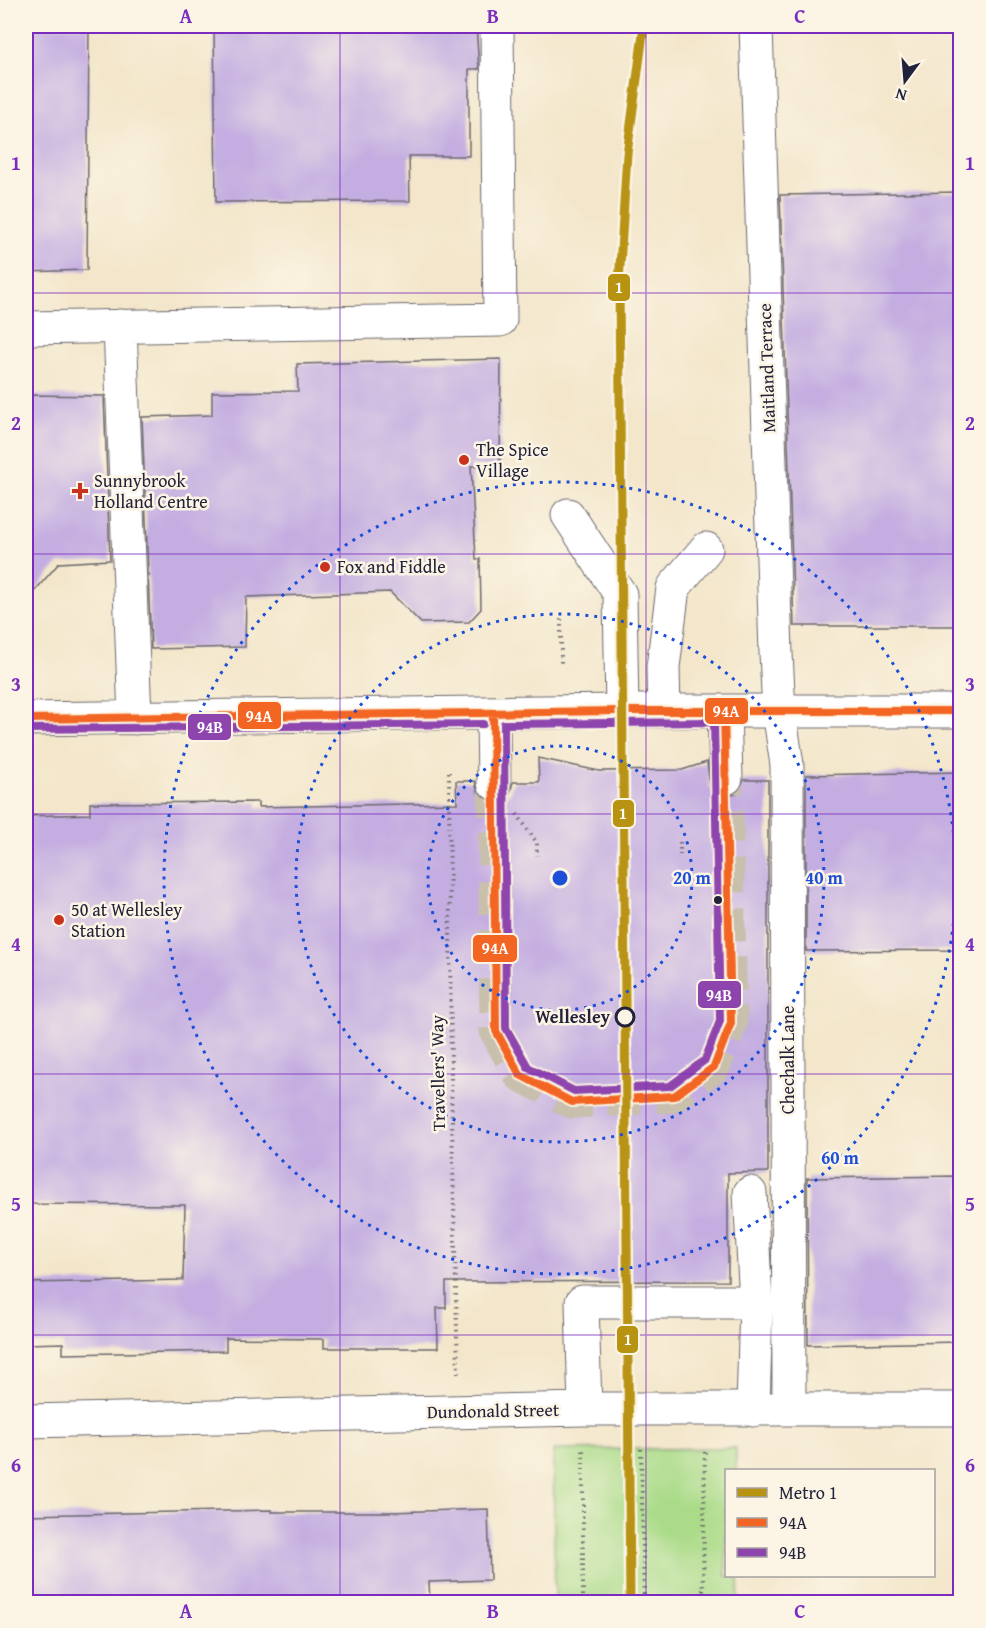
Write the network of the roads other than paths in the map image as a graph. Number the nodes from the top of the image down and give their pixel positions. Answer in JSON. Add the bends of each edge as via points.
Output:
{"nodes":[{"id":1,"x":497,"y":26,"type":"edge"},
{"id":2,"x":756,"y":26,"type":"edge"},
{"id":3,"x":120,"y":326,"type":"junction"},
{"id":4,"x":26,"y":328,"type":"edge"},
{"id":5,"x":568,"y":515,"type":"dead end"},
{"id":6,"x":706,"y":549,"type":"dead end"},
{"id":7,"x":622,"y":711,"type":"junction"},
{"id":8,"x":664,"y":711,"type":"junction"},
{"id":9,"x":724,"y":711,"type":"junction"},
{"id":10,"x":778,"y":711,"type":"junction"},
{"id":11,"x":960,"y":711,"type":"edge"},
{"id":12,"x":494,"y":714,"type":"junction"},
{"id":13,"x":135,"y":718,"type":"junction"},
{"id":14,"x":26,"y":719,"type":"edge"},
{"id":15,"x":726,"y":778,"type":"tunnel mouth"},
{"id":16,"x":504,"y":796,"type":"tunnel mouth"},
{"id":17,"x":750,"y":1193,"type":"dead end"},
{"id":18,"x":756,"y":1302,"type":"junction"},
{"id":19,"x":585,"y":1409,"type":"junction"},
{"id":20,"x":789,"y":1409,"type":"junction"},
{"id":21,"x":960,"y":1409,"type":"edge"},
{"id":22,"x":753,"y":1410,"type":"junction"},
{"id":23,"x":26,"y":1420,"type":"edge"}],
"edges":[{"from":1,"to":3,"type":"street","via":[[500,320]]},
{"from":2,"to":10,"type":"street","name":"Maitland Terrace"},
{"from":3,"to":4,"type":"street"},
{"from":3,"to":13,"type":"street"},
{"from":5,"to":7,"type":"street","via":[[620,594]]},
{"from":6,"to":8,"type":"street","via":[[673,588],[663,667]]},
{"from":7,"to":8,"type":"street"},
{"from":7,"to":12,"type":"street"},
{"from":8,"to":9,"type":"street"},
{"from":9,"to":10,"type":"street"},
{"from":9,"to":15,"type":"street"},
{"from":10,"to":11,"type":"street"},
{"from":10,"to":20,"type":"street","name":"Chechalk Lane","via":[[787,765]]},
{"from":12,"to":13,"type":"street"},
{"from":12,"to":16,"type":"street"},
{"from":13,"to":14,"type":"street"},
{"from":17,"to":18,"type":"street"},
{"from":18,"to":19,"type":"street","via":[[582,1302]]},
{"from":18,"to":22,"type":"street"},
{"from":19,"to":22,"type":"street","name":"Dundonald Street"},
{"from":19,"to":23,"type":"street","name":"Dundonald Street"},
{"from":20,"to":21,"type":"street","name":"Dundonald Street"},
{"from":20,"to":22,"type":"street","name":"Dundonald Street"}]}
